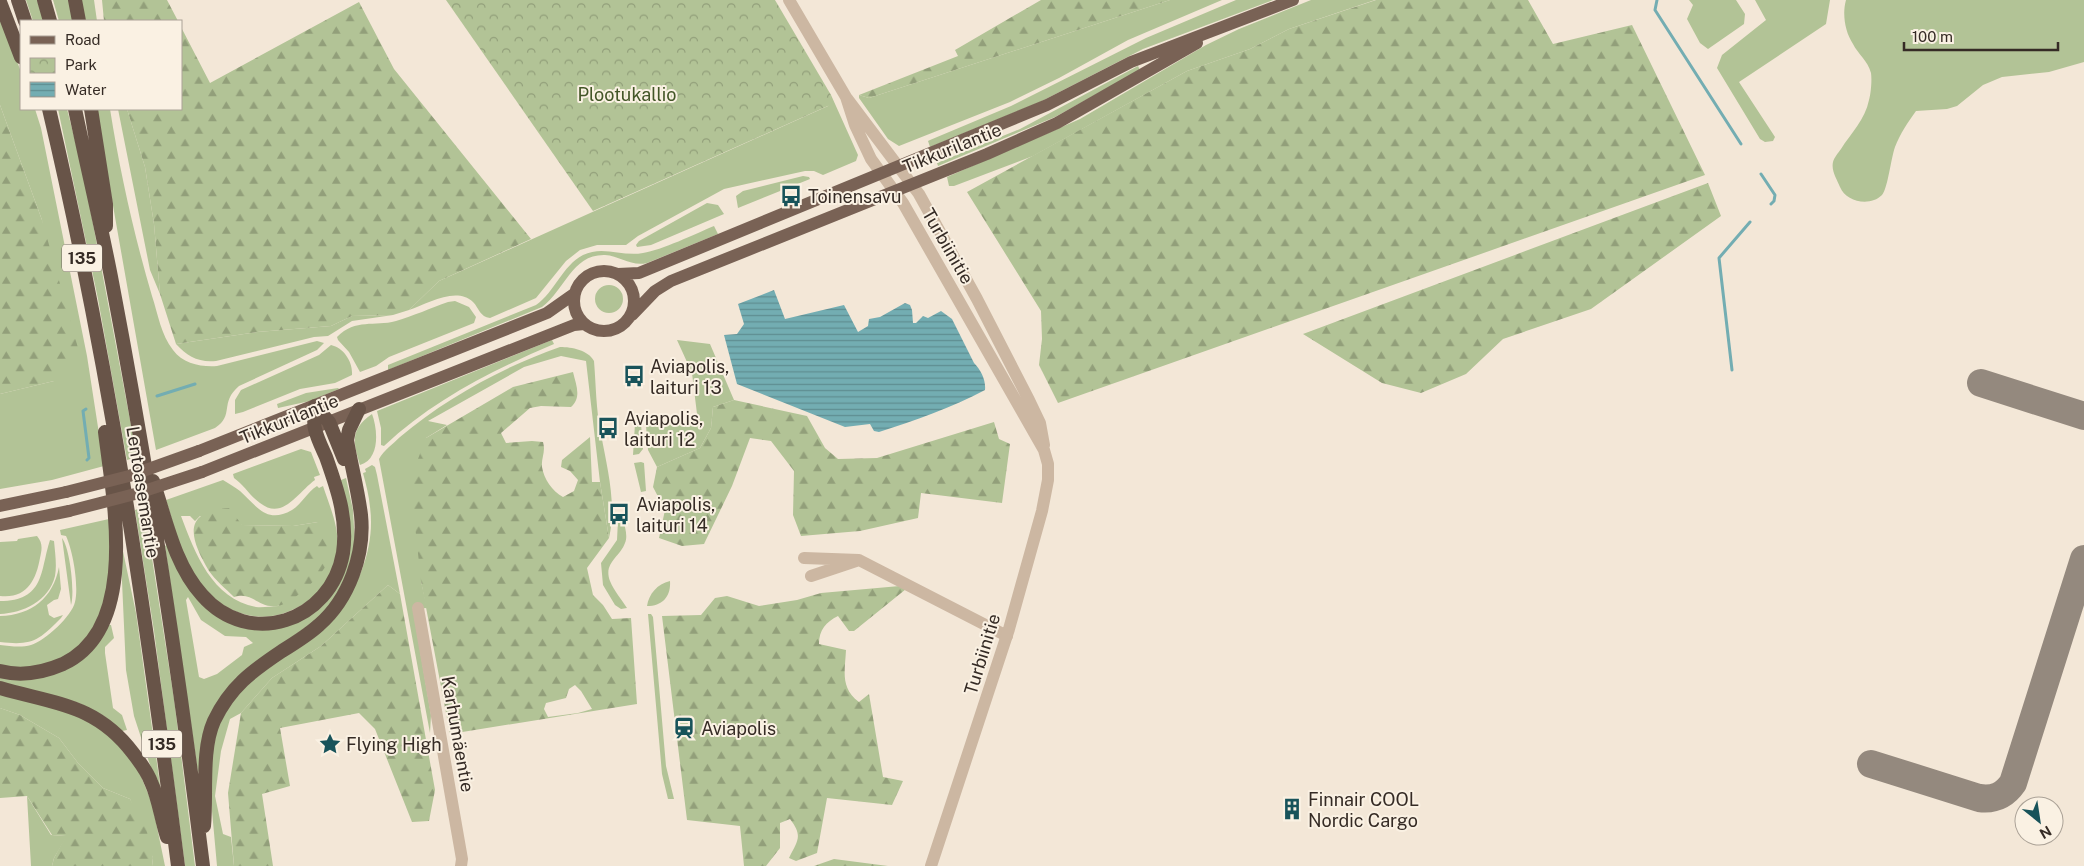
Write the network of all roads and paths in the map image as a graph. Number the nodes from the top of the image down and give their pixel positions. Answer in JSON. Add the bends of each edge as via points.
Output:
{"nodes":[{"id":1,"x":18,"y":0,"type":"edge"},
{"id":2,"x":44,"y":0,"type":"edge"},
{"id":3,"x":75,"y":0,"type":"edge"},
{"id":4,"x":789,"y":0,"type":"edge"},
{"id":5,"x":1293,"y":0,"type":"edge"},
{"id":6,"x":0,"y":2,"type":"edge"},
{"id":7,"x":25,"y":20,"type":"edge"},
{"id":8,"x":50,"y":20,"type":"edge"},
{"id":9,"x":78,"y":20,"type":"edge"},
{"id":10,"x":1227,"y":26,"type":"junction"},
{"id":11,"x":20,"y":54,"type":"edge"},
{"id":12,"x":846,"y":98,"type":"junction"},
{"id":13,"x":45,"y":110,"type":"edge"},
{"id":14,"x":49,"y":110,"type":"edge"},
{"id":15,"x":75,"y":110,"type":"edge"},
{"id":16,"x":91,"y":110,"type":"edge"},
{"id":17,"x":54,"y":128,"type":"junction"},
{"id":18,"x":898,"y":167,"type":"junction"},
{"id":19,"x":881,"y":174,"type":"junction"},
{"id":20,"x":912,"y":184,"type":"junction"},
{"id":21,"x":894,"y":191,"type":"junction"},
{"id":22,"x":105,"y":249,"type":"junction"},
{"id":23,"x":618,"y":274,"type":"junction"},
{"id":24,"x":574,"y":294,"type":"junction"},
{"id":25,"x":632,"y":314,"type":"junction"},
{"id":26,"x":584,"y":324,"type":"junction"},
{"id":27,"x":106,"y":389,"type":"junction"},
{"id":28,"x":315,"y":406,"type":"junction"},
{"id":29,"x":359,"y":409,"type":"junction"},
{"id":30,"x":329,"y":422,"type":"junction"},
{"id":31,"x":315,"y":428,"type":"junction"},
{"id":32,"x":139,"y":437,"type":"junction"},
{"id":33,"x":1044,"y":450,"type":"junction"},
{"id":34,"x":354,"y":484,"type":"junction"},
{"id":35,"x":0,"y":506,"type":"edge"},
{"id":36,"x":0,"y":525,"type":"edge"},
{"id":37,"x":804,"y":558,"type":"dead end"},
{"id":38,"x":858,"y":560,"type":"junction"},
{"id":39,"x":811,"y":576,"type":"dead end"},
{"id":40,"x":418,"y":608,"type":"dead end"},
{"id":41,"x":1007,"y":636,"type":"junction"},
{"id":42,"x":0,"y":671,"type":"edge"},
{"id":43,"x":0,"y":688,"type":"edge"},
{"id":44,"x":202,"y":863,"type":"edge"},
{"id":45,"x":178,"y":866,"type":"edge"},
{"id":46,"x":461,"y":866,"type":"edge"},
{"id":47,"x":931,"y":866,"type":"edge"}],
"edges":[{"from":1,"to":7,"type":"highway"},
{"from":2,"to":8,"type":"highway"},
{"from":3,"to":9,"type":"highway"},
{"from":4,"to":12,"type":"street"},
{"from":5,"to":10,"type":"main road","name":"Tikkurilantie"},
{"from":6,"to":11,"type":"highway"},
{"from":10,"to":18,"type":"main road","name":"Tikkurilantie","via":[[1131,62],[1047,105]]},
{"from":10,"to":20,"type":"main road","name":"Tikkurilantie","via":[[1057,123]]},
{"from":12,"to":18,"type":"street"},
{"from":12,"to":19,"type":"street","via":[[863,143]]},
{"from":13,"to":17,"type":"highway","number":"135"},
{"from":14,"to":17,"type":"highway"},
{"from":15,"to":22,"type":"highway"},
{"from":16,"to":22,"type":"highway","number":"135","via":[[106,204]]},
{"from":17,"to":27,"type":"highway","name":"Lentoasemantie","number":"135"},
{"from":18,"to":19,"type":"main road","name":"Tikkurilantie"},
{"from":18,"to":20,"type":"street"},
{"from":19,"to":21,"type":"street"},
{"from":19,"to":23,"type":"main road","name":"Tikkurilantie","via":[[639,273]]},
{"from":20,"to":21,"type":"main road","name":"Tikkurilantie"},
{"from":20,"to":33,"type":"street","name":"Turbiinitie","via":[[1029,400],[1044,436]]},
{"from":21,"to":25,"type":"main road","name":"Tikkurilantie","via":[[671,281],[655,291]]},
{"from":21,"to":33,"type":"street","name":"Turbiinitie"},
{"from":22,"to":32,"type":"highway","name":"Lentoasemantie","number":"135"},
{"from":23,"to":24,"type":"main road","via":[[598,271],[588,275]]},
{"from":23,"to":25,"type":"main road","via":[[626,280],[633,293]]},
{"from":24,"to":26,"type":"main road","via":[[574,308]]},
{"from":24,"to":28,"type":"main road","name":"Tikkurilantie","via":[[547,313]]},
{"from":25,"to":26,"type":"main road","via":[[622,325],[608,331]]},
{"from":26,"to":29,"type":"main road","name":"Tikkurilantie","via":[[574,325]]},
{"from":27,"to":42,"type":"highway","via":[[105,429],[116,570],[107,614],[90,642],[67,662],[22,675]]},
{"from":27,"to":45,"type":"highway","name":"Lentoasemantie","number":"135","via":[[145,623]]},
{"from":28,"to":30,"type":"highway"},
{"from":28,"to":31,"type":"highway"},
{"from":28,"to":35,"type":"main road","name":"Tikkurilantie","bridge":true,"via":[[129,476]]},
{"from":29,"to":30,"type":"main road","name":"Tikkurilantie"},
{"from":29,"to":34,"type":"highway","via":[[347,440]]},
{"from":30,"to":31,"type":"main road","name":"Tikkurilantie"},
{"from":30,"to":34,"type":"highway"},
{"from":31,"to":32,"type":"highway","via":[[338,489],[343,514],[343,554],[339,570],[325,594],[302,614],[274,624],[242,621],[228,616],[202,596],[183,567]]},
{"from":31,"to":36,"type":"main road","name":"Tikkurilantie","bridge":true,"via":[[135,494]]},
{"from":32,"to":44,"type":"highway","name":"Lentoasemantie","number":"135","via":[[169,618]]},
{"from":33,"to":41,"type":"street","name":"Turbiinitie","via":[[1048,480],[1042,511]]},
{"from":34,"to":44,"type":"highway","via":[[360,514],[360,542],[352,578],[343,596],[320,624],[242,680],[226,699],[213,723],[207,754]]},
{"from":37,"to":38,"type":"street"},
{"from":38,"to":39,"type":"street"},
{"from":38,"to":41,"type":"street"},
{"from":40,"to":46,"type":"street","name":"Karhumäentie"},
{"from":41,"to":47,"type":"street","name":"Turbiinitie"},
{"from":43,"to":45,"type":"highway","via":[[75,708],[99,719],[120,736],[143,765],[151,782]]}]}
